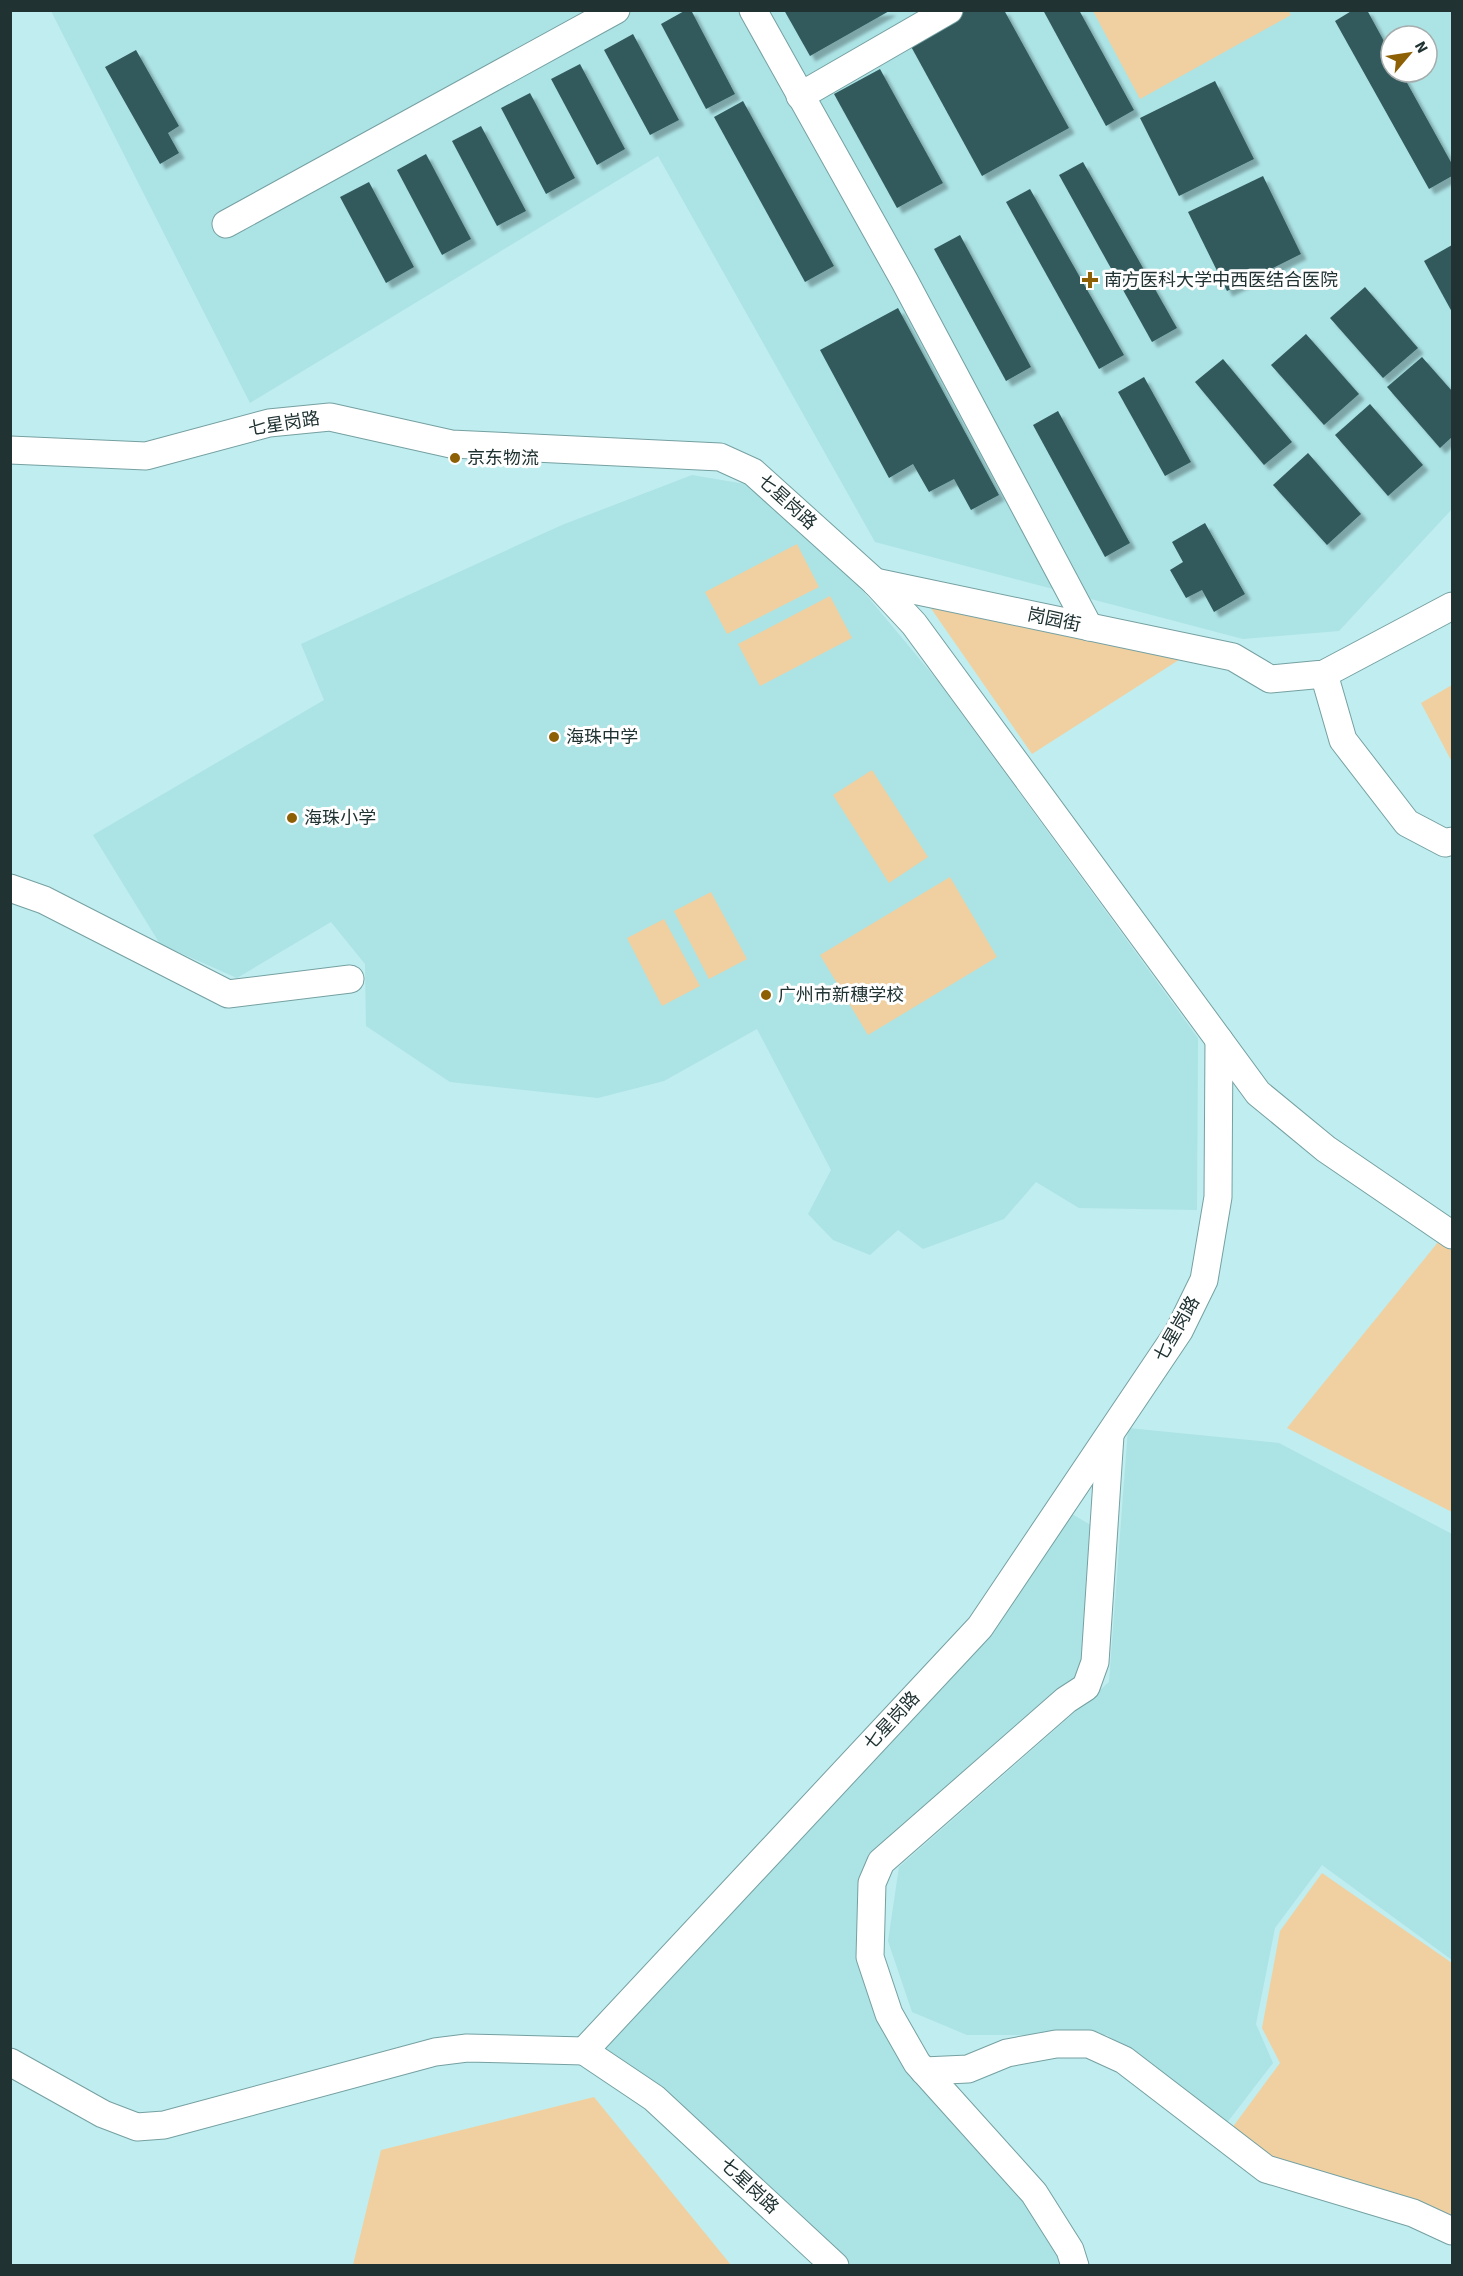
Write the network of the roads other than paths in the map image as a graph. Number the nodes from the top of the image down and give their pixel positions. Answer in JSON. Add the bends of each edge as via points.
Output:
{"nodes":[{"id":1,"x":616,"y":10,"type":"edge"},
{"id":2,"x":753,"y":10,"type":"edge"},
{"id":3,"x":949,"y":10,"type":"edge"},
{"id":4,"x":800,"y":96,"type":"junction"},
{"id":5,"x":226,"y":224,"type":"dead end"},
{"id":6,"x":10,"y":450,"type":"edge"},
{"id":7,"x":875,"y":582,"type":"junction"},
{"id":8,"x":1452,"y":606,"type":"edge"},
{"id":9,"x":1089,"y":627,"type":"junction"},
{"id":10,"x":1324,"y":674,"type":"junction"},
{"id":11,"x":1452,"y":842,"type":"edge"},
{"id":12,"x":10,"y":888,"type":"edge"},
{"id":13,"x":351,"y":979,"type":"dead end"},
{"id":14,"x":1219,"y":1040,"type":"junction"},
{"id":15,"x":1452,"y":1235,"type":"edge"},
{"id":16,"x":1110,"y":1434,"type":"junction"},
{"id":17,"x":584,"y":2051,"type":"junction"},
{"id":18,"x":10,"y":2062,"type":"edge"},
{"id":19,"x":924,"y":2071,"type":"junction"},
{"id":20,"x":1452,"y":2231,"type":"edge"},
{"id":21,"x":835,"y":2265,"type":"edge"},
{"id":22,"x":1075,"y":2265,"type":"edge"}],
"edges":[{"from":1,"to":5,"type":"street"},
{"from":2,"to":4,"type":"street"},
{"from":3,"to":4,"type":"street"},
{"from":4,"to":9,"type":"street","via":[[904,280]]},
{"from":6,"to":7,"type":"street","name":"七星岗路","via":[[146,456],[269,423],[330,417],[451,444],[720,457],[753,472]]},
{"from":7,"to":9,"type":"street","name":"岗园街"},
{"from":7,"to":14,"type":"street","name":"七星岗路","via":[[914,624]]},
{"from":8,"to":10,"type":"street"},
{"from":9,"to":10,"type":"street","name":"岗园街","via":[[1233,657],[1270,679]]},
{"from":10,"to":11,"type":"street","via":[[1343,740],[1407,823],[1445,843]]},
{"from":12,"to":13,"type":"street","via":[[44,900],[228,994]]},
{"from":14,"to":15,"type":"street","name":"七星岗路","via":[[1258,1093],[1326,1149]]},
{"from":14,"to":16,"type":"street","name":"七星岗路","via":[[1218,1197],[1204,1280],[1179,1330]]},
{"from":16,"to":17,"type":"street","name":"七星岗路","via":[[980,1627]]},
{"from":16,"to":19,"type":"street","via":[[1095,1662],[1086,1688],[1065,1700],[881,1862],[873,1883],[870,1958],[889,2014]]},
{"from":17,"to":18,"type":"street","via":[[467,2048],[435,2052],[164,2125],[137,2127],[103,2114]]},
{"from":17,"to":21,"type":"street","name":"七星岗路","via":[[654,2098]]},
{"from":19,"to":20,"type":"street","via":[[968,2069],[1007,2053],[1056,2044],[1089,2044],[1124,2060],[1266,2169],[1413,2213]]},
{"from":19,"to":22,"type":"street","via":[[1034,2193],[1071,2250]]}]}
